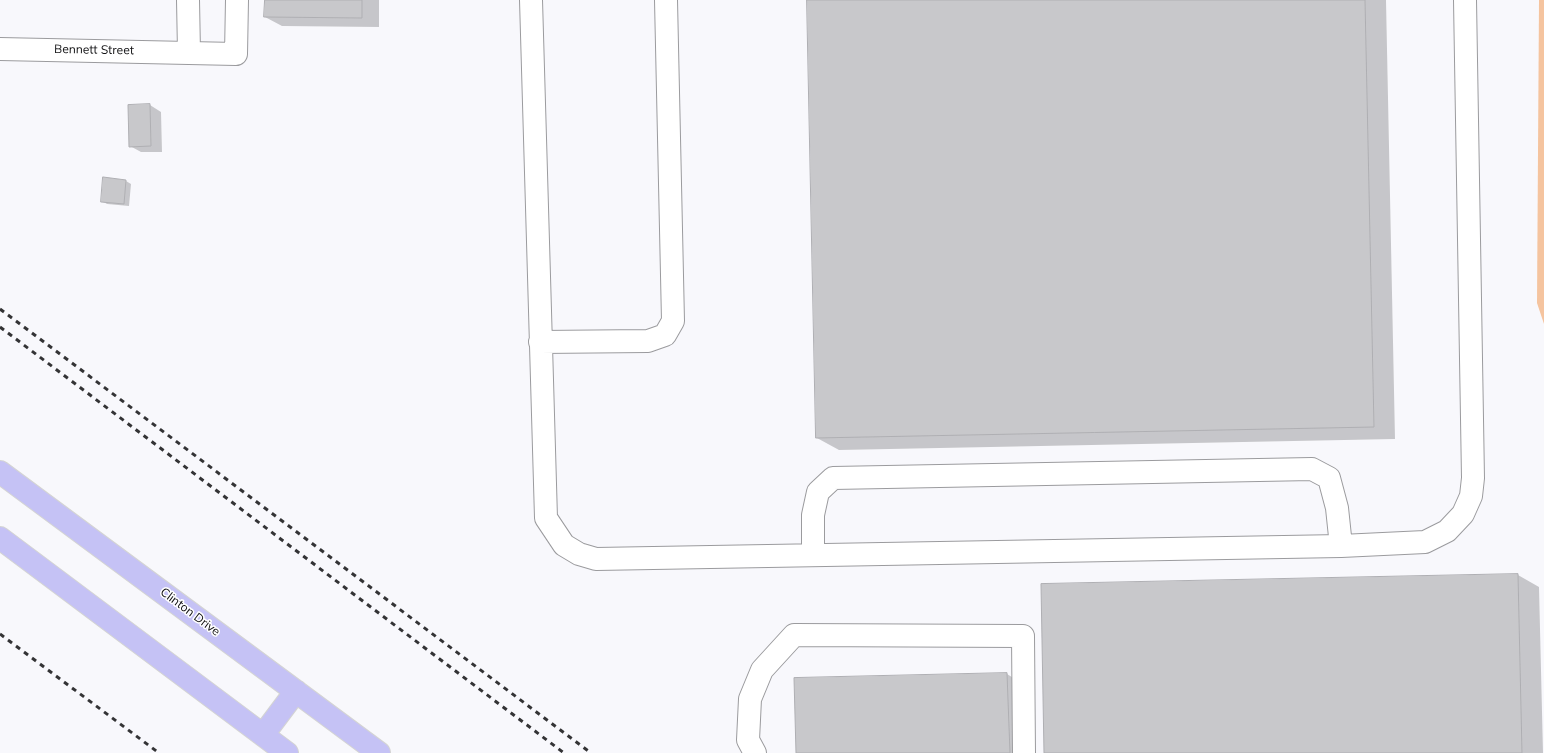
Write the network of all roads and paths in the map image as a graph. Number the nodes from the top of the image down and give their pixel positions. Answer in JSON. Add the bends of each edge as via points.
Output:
{"nodes":[{"id":1,"x":188,"y":0,"type":"edge"},
{"id":2,"x":237,"y":0,"type":"edge"},
{"id":3,"x":531,"y":0,"type":"edge"},
{"id":4,"x":666,"y":0,"type":"edge"},
{"id":5,"x":1465,"y":0,"type":"edge"},
{"id":6,"x":0,"y":49,"type":"edge"},
{"id":7,"x":189,"y":52,"type":"junction"},
{"id":8,"x":540,"y":342,"type":"junction"},
{"id":9,"x":0,"y":472,"type":"edge"},
{"id":10,"x":0,"y":538,"type":"edge"},
{"id":11,"x":1342,"y":546,"type":"junction"},
{"id":12,"x":814,"y":555,"type":"junction"},
{"id":13,"x":296,"y":691,"type":"junction"},
{"id":14,"x":263,"y":735,"type":"junction"},
{"id":15,"x":287,"y":753,"type":"edge"},
{"id":16,"x":379,"y":753,"type":"edge"},
{"id":17,"x":755,"y":753,"type":"edge"},
{"id":18,"x":1024,"y":753,"type":"edge"}],
"edges":[{"from":1,"to":7,"type":"street"},
{"from":2,"to":7,"type":"street","name":"Bennett Street","via":[[236,54]]},
{"from":3,"to":8,"type":"street"},
{"from":4,"to":8,"type":"street","via":[[673,321],[665,335],[648,341]]},
{"from":5,"to":11,"type":"street","via":[[1473,478],[1471,496],[1463,514],[1447,530],[1424,542]]},
{"from":6,"to":7,"type":"street","name":"Bennett Street"},
{"from":8,"to":12,"type":"street","via":[[546,518],[564,544],[579,554],[596,558]]},
{"from":9,"to":13,"type":"main road","name":"Clinton Drive"},
{"from":10,"to":14,"type":"main road"},
{"from":11,"to":12,"type":"street"},
{"from":11,"to":12,"type":"street","via":[[1337,508],[1329,478],[1312,469],[834,478],[818,492],[813,515]]},
{"from":13,"to":14,"type":"main road"},
{"from":13,"to":16,"type":"main road","name":"Clinton Drive"},
{"from":14,"to":15,"type":"main road"},
{"from":17,"to":18,"type":"street","via":[[748,740],[750,699],[762,670],[794,635],[1023,636]]}]}
